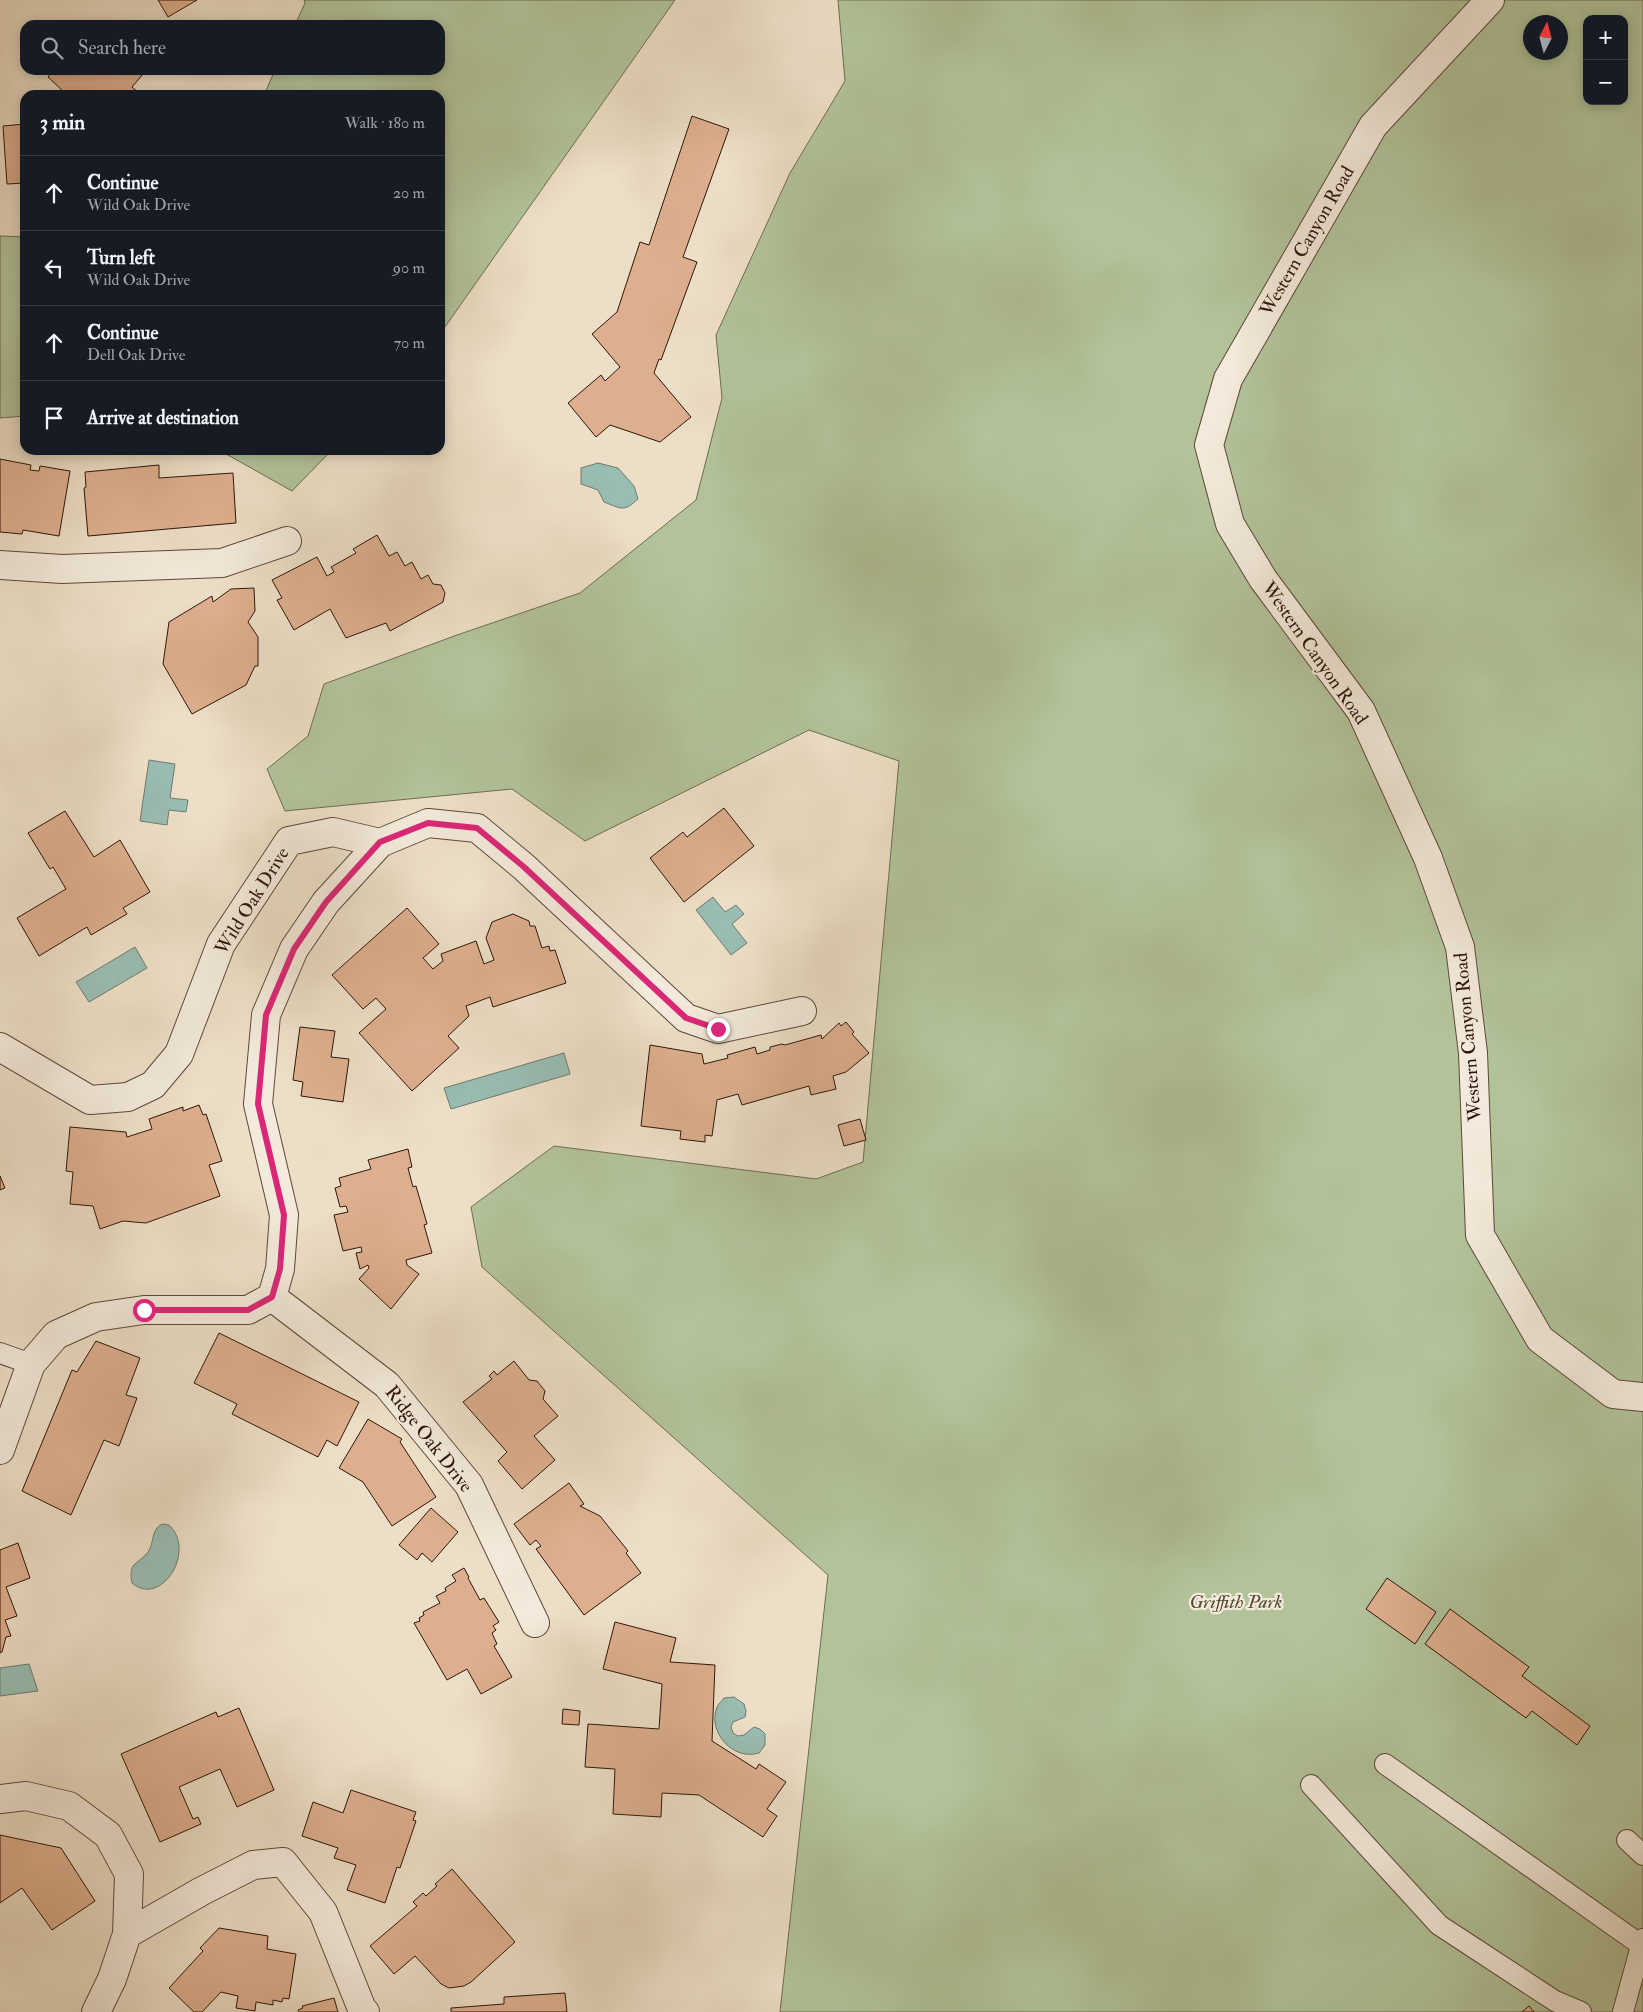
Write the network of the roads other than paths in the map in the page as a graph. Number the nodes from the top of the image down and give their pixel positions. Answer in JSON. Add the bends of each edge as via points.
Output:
{"nodes":[{"id":1,"x":1490,"y":0,"type":"edge"},
{"id":2,"x":287,"y":541,"type":"dead end"},
{"id":3,"x":0,"y":565,"type":"edge"},
{"id":4,"x":380,"y":842,"type":"junction"},
{"id":5,"x":802,"y":1010,"type":"dead end"},
{"id":6,"x":0,"y":1047,"type":"edge"},
{"id":7,"x":272,"y":1297,"type":"junction"},
{"id":8,"x":0,"y":1354,"type":"edge"},
{"id":9,"x":31,"y":1364,"type":"junction"},
{"id":10,"x":1643,"y":1397,"type":"edge"},
{"id":11,"x":0,"y":1450,"type":"edge"},
{"id":12,"x":535,"y":1623,"type":"dead end"},
{"id":13,"x":1385,"y":1764,"type":"dead end"},
{"id":14,"x":1311,"y":1785,"type":"dead end"},
{"id":15,"x":0,"y":1799,"type":"edge"},
{"id":16,"x":1627,"y":1840,"type":"dead end"},
{"id":17,"x":1643,"y":1855,"type":"edge"},
{"id":18,"x":126,"y":1934,"type":"junction"},
{"id":19,"x":1642,"y":1942,"type":"edge"},
{"id":20,"x":96,"y":2012,"type":"edge"},
{"id":21,"x":365,"y":2012,"type":"edge"},
{"id":22,"x":1581,"y":2012,"type":"edge"},
{"id":23,"x":1623,"y":2012,"type":"edge"}],
"edges":[{"from":1,"to":10,"type":"street","name":"Western Canyon Road","via":[[1373,126],[1228,379],[1210,445],[1230,524],[1263,579],[1361,711],[1428,858],[1460,947],[1473,1053],[1480,1235],[1540,1339],[1613,1394]]},
{"from":2,"to":3,"type":"street","via":[[222,563],[62,569]]},
{"from":4,"to":5,"type":"street","via":[[428,823],[477,828],[524,867],[686,1018],[718,1029]]},
{"from":4,"to":6,"type":"street","name":"Wild Oak Drive","via":[[333,832],[289,841],[221,944],[179,1054],[153,1085],[128,1097],[90,1100]]},
{"from":4,"to":7,"type":"street","via":[[326,902],[294,949],[266,1015],[258,1104],[284,1215],[280,1269]]},
{"from":7,"to":9,"type":"street","via":[[248,1310],[144,1310],[96,1317],[56,1335]]},
{"from":7,"to":12,"type":"street","name":"Ridge Oak Drive","via":[[387,1385],[463,1477]]},
{"from":8,"to":9,"type":"lane"},
{"from":9,"to":11,"type":"street"},
{"from":13,"to":19,"type":"lane","via":[[1573,1898]]},
{"from":14,"to":22,"type":"lane","via":[[1439,1925],[1555,2001]]},
{"from":15,"to":18,"type":"street","via":[[26,1796],[69,1806],[108,1834],[129,1874]]},
{"from":16,"to":17,"type":"lane"},
{"from":18,"to":20,"type":"street","via":[[112,1979]]},
{"from":18,"to":21,"type":"street","via":[[253,1865],[283,1862],[323,1912]]},
{"from":19,"to":23,"type":"lane"}]}
